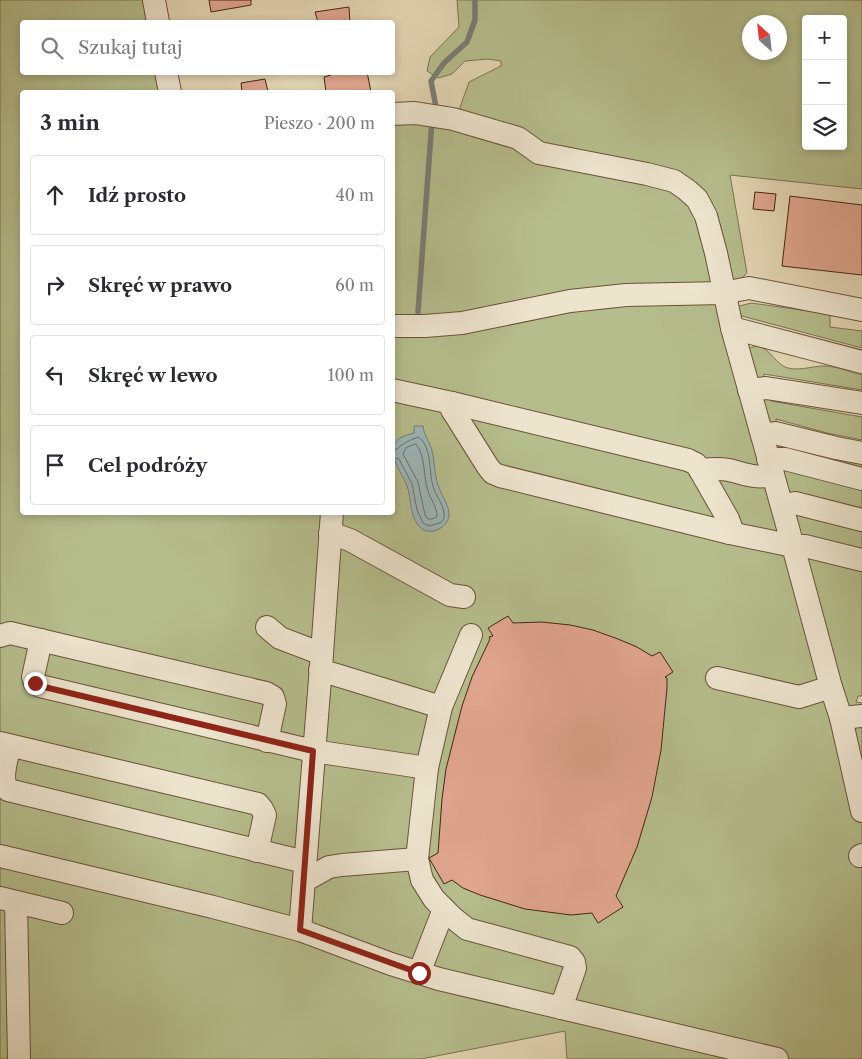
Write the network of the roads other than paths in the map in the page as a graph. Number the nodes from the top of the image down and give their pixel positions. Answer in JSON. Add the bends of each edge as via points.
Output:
{"nodes":[{"id":1,"x":154,"y":0,"type":"edge"},
{"id":2,"x":158,"y":20,"type":"edge"},
{"id":3,"x":167,"y":75,"type":"edge"},
{"id":4,"x":170,"y":90,"type":"edge"},
{"id":5,"x":395,"y":114,"type":"edge"},
{"id":6,"x":723,"y":293,"type":"junction"},
{"id":7,"x":862,"y":310,"type":"edge"},
{"id":8,"x":395,"y":326,"type":"edge"},
{"id":9,"x":732,"y":328,"type":"junction"},
{"id":10,"x":862,"y":362,"type":"edge"},
{"id":11,"x":749,"y":390,"type":"junction"},
{"id":12,"x":395,"y":391,"type":"edge"},
{"id":13,"x":862,"y":403,"type":"edge"},
{"id":14,"x":452,"y":404,"type":"junction"},
{"id":15,"x":762,"y":436,"type":"junction"},
{"id":16,"x":862,"y":453,"type":"edge"},
{"id":17,"x":771,"y":467,"type":"junction"},
{"id":18,"x":700,"y":470,"type":"junction"},
{"id":19,"x":862,"y":478,"type":"edge"},
{"id":20,"x":782,"y":505,"type":"junction"},
{"id":21,"x":862,"y":520,"type":"edge"},
{"id":22,"x":331,"y":523,"type":"edge"},
{"id":23,"x":730,"y":533,"type":"junction"},
{"id":24,"x":793,"y":546,"type":"junction"},
{"id":25,"x":862,"y":560,"type":"edge"},
{"id":26,"x":464,"y":597,"type":"dead end"},
{"id":27,"x":266,"y":627,"type":"dead end"},
{"id":28,"x":471,"y":635,"type":"dead end"},
{"id":29,"x":0,"y":636,"type":"edge"},
{"id":30,"x":41,"y":640,"type":"junction"},
{"id":31,"x":321,"y":662,"type":"junction"},
{"id":32,"x":717,"y":678,"type":"dead end"},
{"id":33,"x":830,"y":687,"type":"junction"},
{"id":34,"x":441,"y":707,"type":"junction"},
{"id":35,"x":852,"y":717,"type":"edge"},
{"id":36,"x":267,"y":741,"type":"junction"},
{"id":37,"x":5,"y":744,"type":"edge"},
{"id":38,"x":313,"y":751,"type":"junction"},
{"id":39,"x":427,"y":768,"type":"junction"},
{"id":40,"x":862,"y":811,"type":"edge"},
{"id":41,"x":256,"y":851,"type":"junction"},
{"id":42,"x":0,"y":856,"type":"edge"},
{"id":43,"x":417,"y":859,"type":"junction"},
{"id":44,"x":305,"y":871,"type":"junction"},
{"id":45,"x":8,"y":900,"type":"edge"},
{"id":46,"x":444,"y":909,"type":"junction"},
{"id":47,"x":62,"y":913,"type":"dead end"},
{"id":48,"x":300,"y":930,"type":"junction"},
{"id":49,"x":419,"y":973,"type":"junction"},
{"id":50,"x":561,"y":1008,"type":"junction"},
{"id":51,"x":18,"y":1059,"type":"edge"},
{"id":52,"x":777,"y":1059,"type":"edge"}],
"edges":[{"from":1,"to":2,"type":"lane"},
{"from":3,"to":4,"type":"lane"},
{"from":5,"to":6,"type":"lane","via":[[415,113],[453,119],[518,138],[539,154],[674,181],[697,199],[706,216]]},
{"from":6,"to":7,"type":"lane","via":[[749,288]]},
{"from":6,"to":8,"type":"lane","via":[[608,297],[570,301],[462,323]]},
{"from":6,"to":9,"type":"lane"},
{"from":9,"to":10,"type":"lane"},
{"from":9,"to":11,"type":"lane"},
{"from":11,"to":13,"type":"lane","via":[[766,388]]},
{"from":11,"to":15,"type":"lane"},
{"from":12,"to":14,"type":"lane"},
{"from":14,"to":18,"type":"lane","via":[[688,460]]},
{"from":14,"to":23,"type":"lane","via":[[452,410],[488,467],[500,476]]},
{"from":15,"to":16,"type":"lane","via":[[775,432]]},
{"from":15,"to":17,"type":"lane"},
{"from":17,"to":18,"type":"lane","via":[[764,477],[718,468]]},
{"from":17,"to":19,"type":"lane","via":[[785,460]]},
{"from":17,"to":20,"type":"lane"},
{"from":18,"to":23,"type":"lane","via":[[728,519]]},
{"from":20,"to":21,"type":"lane","via":[[795,504]]},
{"from":20,"to":24,"type":"lane"},
{"from":22,"to":26,"type":"lane","via":[[350,540],[450,595]]},
{"from":22,"to":31,"type":"lane"},
{"from":23,"to":24,"type":"lane"},
{"from":24,"to":25,"type":"lane"},
{"from":24,"to":33,"type":"lane"},
{"from":27,"to":31,"type":"lane"},
{"from":28,"to":34,"type":"lane"},
{"from":29,"to":30,"type":"lane","via":[[10,633]]},
{"from":30,"to":36,"type":"lane","via":[[34,677],[40,686]]},
{"from":30,"to":36,"type":"lane","via":[[266,693],[273,697],[275,704]]},
{"from":31,"to":34,"type":"lane"},
{"from":31,"to":38,"type":"lane"},
{"from":32,"to":33,"type":"lane","via":[[799,697]]},
{"from":33,"to":35,"type":"lane"},
{"from":34,"to":39,"type":"lane"},
{"from":35,"to":40,"type":"lane"},
{"from":36,"to":38,"type":"lane"},
{"from":37,"to":41,"type":"lane","via":[[2,779],[8,790]]},
{"from":37,"to":41,"type":"lane","via":[[258,804],[265,815]]},
{"from":38,"to":39,"type":"lane"},
{"from":38,"to":44,"type":"lane"},
{"from":39,"to":43,"type":"lane"},
{"from":41,"to":44,"type":"lane"},
{"from":42,"to":48,"type":"lane"},
{"from":43,"to":44,"type":"lane","via":[[342,864]]},
{"from":43,"to":46,"type":"lane","via":[[422,880]]},
{"from":44,"to":48,"type":"lane"},
{"from":45,"to":47,"type":"lane"},
{"from":45,"to":51,"type":"lane"},
{"from":46,"to":49,"type":"lane"},
{"from":46,"to":50,"type":"lane","via":[[467,929],[570,957],[575,968]]},
{"from":48,"to":49,"type":"lane"},
{"from":49,"to":50,"type":"lane"},
{"from":50,"to":52,"type":"lane"}]}
